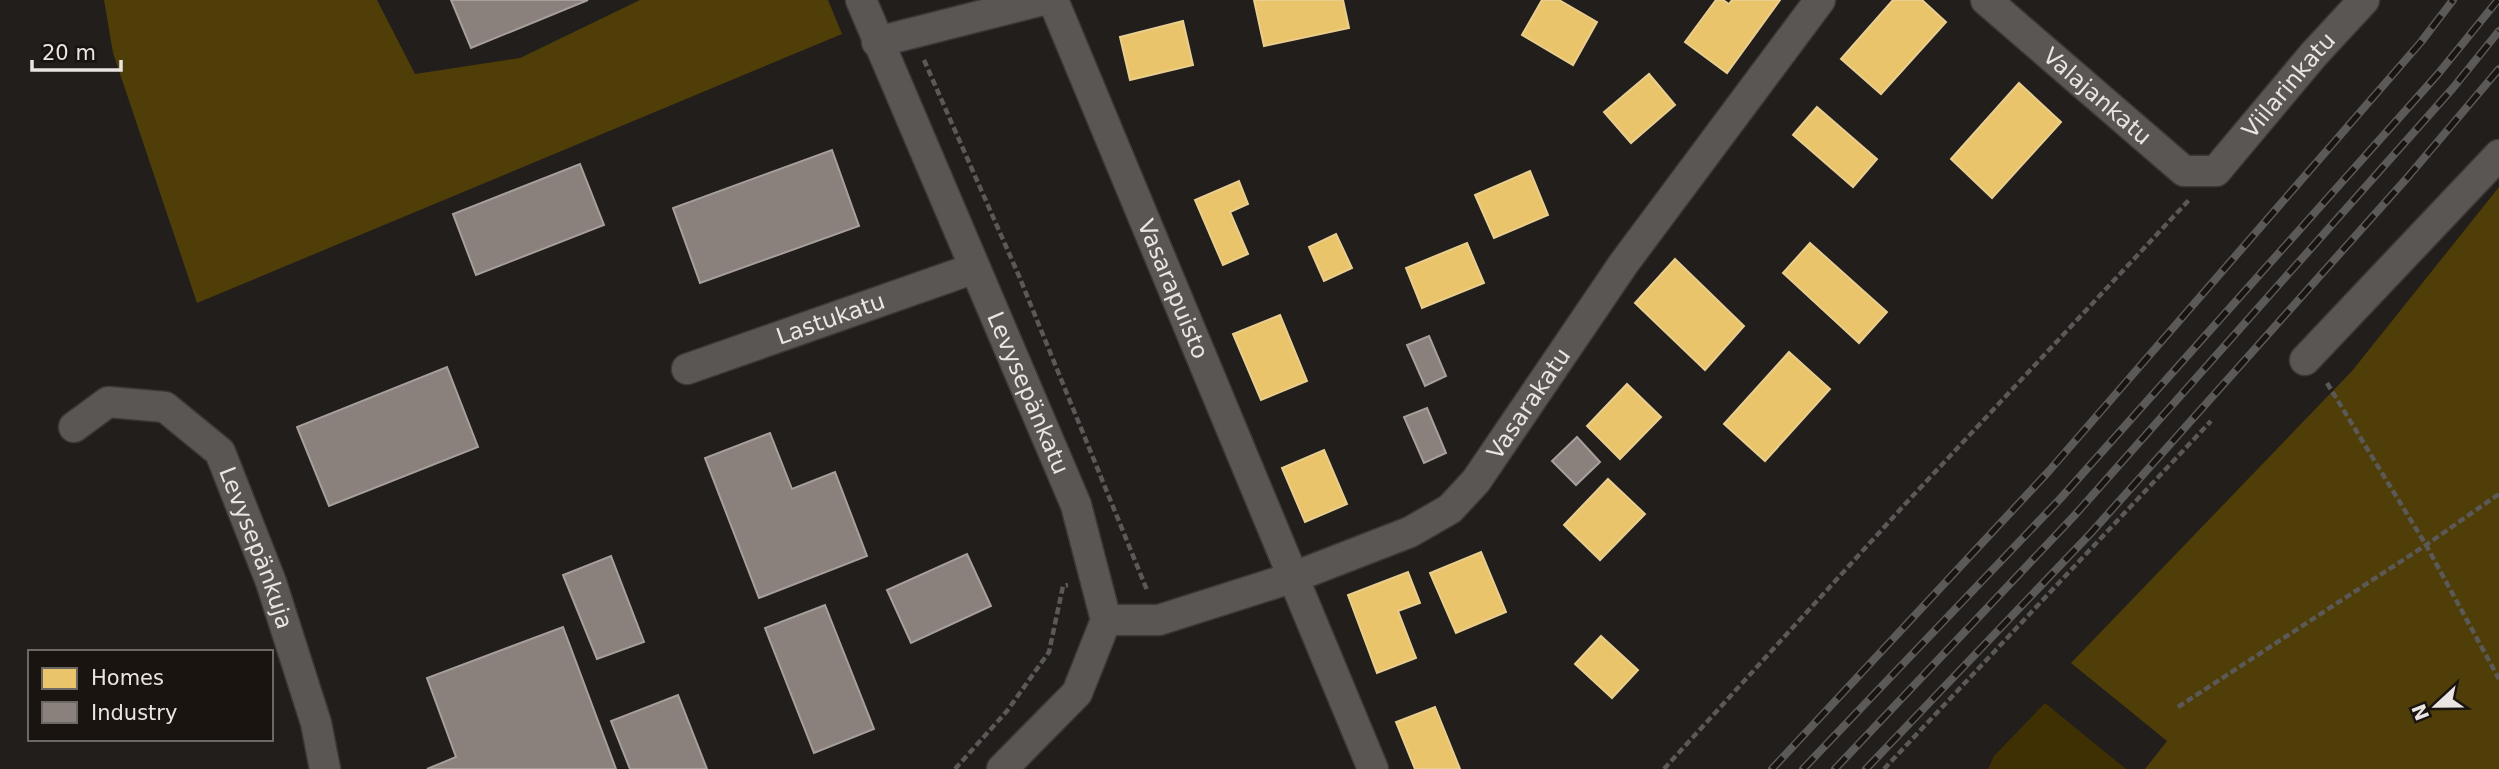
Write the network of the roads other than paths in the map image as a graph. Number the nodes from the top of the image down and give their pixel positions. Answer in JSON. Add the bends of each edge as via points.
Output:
{"nodes":[{"id":1,"x":861,"y":0,"type":"edge"},
{"id":2,"x":1043,"y":0,"type":"edge"},
{"id":3,"x":1053,"y":0,"type":"edge"},
{"id":4,"x":1820,"y":0,"type":"edge"},
{"id":5,"x":1986,"y":0,"type":"edge"},
{"id":6,"x":2364,"y":0,"type":"edge"},
{"id":7,"x":877,"y":42,"type":"junction"},
{"id":8,"x":2499,"y":155,"type":"edge"},
{"id":9,"x":2216,"y":171,"type":"joint"},
{"id":10,"x":975,"y":268,"type":"junction"},
{"id":11,"x":2305,"y":360,"type":"dead end"},
{"id":12,"x":687,"y":369,"type":"dead end"},
{"id":13,"x":74,"y":427,"type":"dead end"},
{"id":14,"x":1294,"y":577,"type":"junction"},
{"id":15,"x":1106,"y":620,"type":"junction"},
{"id":16,"x":325,"y":769,"type":"edge"},
{"id":17,"x":1002,"y":769,"type":"edge"},
{"id":18,"x":1373,"y":769,"type":"edge"}],
"edges":[{"from":1,"to":7,"type":"street","name":"Levysepänkatu"},
{"from":2,"to":7,"type":"street"},
{"from":3,"to":14,"type":"street","name":"Vasarapuisto"},
{"from":4,"to":14,"type":"street","name":"Vasarakatu","via":[[1624,263],[1476,481],[1450,509],[1410,531]]},
{"from":5,"to":9,"type":"street","name":"Valajankatu","via":[[2184,171]]},
{"from":6,"to":9,"type":"street","name":"Viilarinkatu"},
{"from":7,"to":10,"type":"street","name":"Levysepänkatu"},
{"from":8,"to":11,"type":"street"},
{"from":10,"to":12,"type":"street","name":"Lastukatu"},
{"from":10,"to":15,"type":"street","name":"Levysepänkatu","via":[[1076,505]]},
{"from":13,"to":16,"type":"street","name":"Levysepänkuja","via":[[108,402],[165,407],[220,452],[271,582],[316,723]]},
{"from":14,"to":15,"type":"street","name":"Vasarakatu","via":[[1159,620]]},
{"from":14,"to":18,"type":"street","name":"Vasarapuisto"},
{"from":15,"to":17,"type":"street","via":[[1077,693]]}]}
